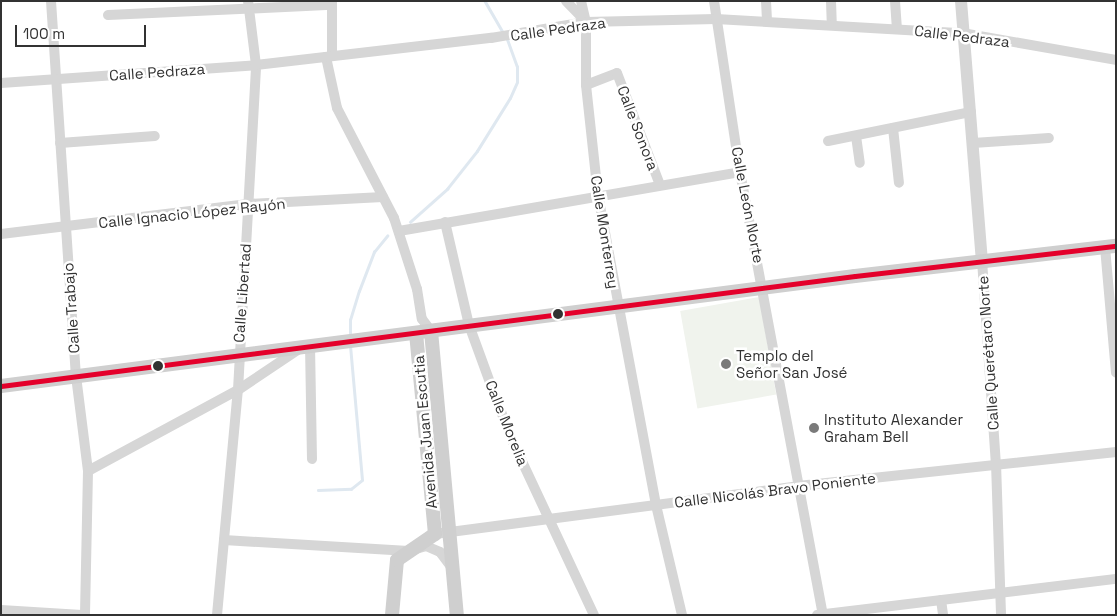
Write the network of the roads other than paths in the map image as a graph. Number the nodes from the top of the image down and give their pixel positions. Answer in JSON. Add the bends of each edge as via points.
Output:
{"nodes":[{"id":1,"x":51,"y":1,"type":"edge"},
{"id":2,"x":566,"y":1,"type":"edge"},
{"id":3,"x":581,"y":1,"type":"edge"},
{"id":4,"x":714,"y":1,"type":"edge"},
{"id":5,"x":766,"y":1,"type":"edge"},
{"id":6,"x":831,"y":1,"type":"edge"},
{"id":7,"x":895,"y":1,"type":"edge"},
{"id":8,"x":961,"y":1,"type":"edge"},
{"id":9,"x":332,"y":3,"type":"edge"},
{"id":10,"x":249,"y":4,"type":"edge"},
{"id":11,"x":108,"y":15,"type":"dead end"},
{"id":12,"x":716,"y":19,"type":"junction"},
{"id":13,"x":767,"y":20,"type":"junction"},
{"id":14,"x":586,"y":22,"type":"junction"},
{"id":15,"x":832,"y":24,"type":"junction"},
{"id":16,"x":897,"y":28,"type":"junction"},
{"id":17,"x":962,"y":33,"type":"junction"},
{"id":18,"x":329,"y":56,"type":"junction"},
{"id":19,"x":1116,"y":60,"type":"edge"},
{"id":20,"x":256,"y":65,"type":"junction"},
{"id":21,"x":55,"y":79,"type":"junction"},
{"id":22,"x":1,"y":83,"type":"edge"},
{"id":23,"x":586,"y":84,"type":"junction"},
{"id":24,"x":971,"y":112,"type":"junction"},
{"id":25,"x":893,"y":128,"type":"junction"},
{"id":26,"x":155,"y":136,"type":"dead end"},
{"id":27,"x":856,"y":136,"type":"junction"},
{"id":28,"x":1049,"y":138,"type":"dead end"},
{"id":29,"x":828,"y":141,"type":"dead end"},
{"id":30,"x":60,"y":143,"type":"junction"},
{"id":31,"x":973,"y":143,"type":"junction"},
{"id":32,"x":860,"y":162,"type":"dead end"},
{"id":33,"x":740,"y":172,"type":"junction"},
{"id":34,"x":899,"y":183,"type":"dead end"},
{"id":35,"x":660,"y":185,"type":"junction"},
{"id":36,"x":598,"y":195,"type":"junction"},
{"id":37,"x":383,"y":197,"type":"junction"},
{"id":38,"x":248,"y":204,"type":"junction"},
{"id":39,"x":440,"y":223,"type":"junction"},
{"id":40,"x":65,"y":227,"type":"junction"},
{"id":41,"x":399,"y":231,"type":"junction"},
{"id":42,"x":1,"y":234,"type":"edge"},
{"id":43,"x":1110,"y":247,"type":"edge"},
{"id":44,"x":982,"y":260,"type":"junction"},
{"id":45,"x":764,"y":289,"type":"junction"},
{"id":46,"x":617,"y":306,"type":"junction"},
{"id":47,"x":422,"y":319,"type":"junction"},
{"id":48,"x":469,"y":325,"type":"junction"},
{"id":49,"x":431,"y":332,"type":"junction"},
{"id":50,"x":416,"y":333,"type":"junction"},
{"id":51,"x":307,"y":345,"type":"junction"},
{"id":52,"x":238,"y":355,"type":"junction"},
{"id":53,"x":1116,"y":373,"type":"edge"},
{"id":54,"x":76,"y":376,"type":"junction"},
{"id":55,"x":1,"y":386,"type":"edge"},
{"id":56,"x":238,"y":390,"type":"junction"},
{"id":57,"x":1116,"y":452,"type":"edge"},
{"id":58,"x":312,"y":459,"type":"dead end"},
{"id":59,"x":996,"y":463,"type":"junction"},
{"id":60,"x":88,"y":471,"type":"junction"},
{"id":61,"x":798,"y":486,"type":"junction"},
{"id":62,"x":656,"y":504,"type":"junction"},
{"id":63,"x":547,"y":518,"type":"junction"},
{"id":64,"x":442,"y":534,"type":"junction"},
{"id":65,"x":224,"y":540,"type":"junction"},
{"id":66,"x":409,"y":551,"type":"junction"},
{"id":67,"x":452,"y":569,"type":"junction"},
{"id":68,"x":1116,"y":579,"type":"edge"},
{"id":69,"x":1000,"y":594,"type":"junction"},
{"id":70,"x":941,"y":600,"type":"junction"},
{"id":71,"x":1,"y":610,"type":"edge"},
{"id":72,"x":821,"y":614,"type":"edge"},
{"id":73,"x":84,"y":615,"type":"edge"},
{"id":74,"x":217,"y":615,"type":"edge"},
{"id":75,"x":392,"y":615,"type":"edge"},
{"id":76,"x":457,"y":615,"type":"edge"},
{"id":77,"x":594,"y":615,"type":"edge"},
{"id":78,"x":682,"y":615,"type":"edge"},
{"id":79,"x":942,"y":615,"type":"edge"},
{"id":80,"x":1001,"y":615,"type":"edge"}],
"edges":[{"from":1,"to":21,"type":"street","name":"Calle Trabajo"},
{"from":2,"to":14,"type":"street"},
{"from":3,"to":14,"type":"street"},
{"from":4,"to":12,"type":"street","name":"Calle León Norte"},
{"from":5,"to":13,"type":"street"},
{"from":6,"to":15,"type":"street"},
{"from":7,"to":16,"type":"street"},
{"from":8,"to":17,"type":"street","name":"Calle Querétaro Norte"},
{"from":9,"to":10,"type":"street"},
{"from":9,"to":18,"type":"street"},
{"from":10,"to":11,"type":"street"},
{"from":10,"to":20,"type":"street","name":"Calle Libertad"},
{"from":12,"to":13,"type":"street","name":"Calle Pedraza"},
{"from":12,"to":14,"type":"street","name":"Calle Pedraza"},
{"from":12,"to":33,"type":"street","name":"Calle León Norte"},
{"from":13,"to":15,"type":"street","name":"Calle Pedraza"},
{"from":14,"to":18,"type":"street","name":"Calle Pedraza","via":[[511,36]]},
{"from":14,"to":23,"type":"street","name":"Calle Monterrey"},
{"from":15,"to":16,"type":"street","name":"Calle Pedraza"},
{"from":16,"to":17,"type":"street","name":"Calle Pedraza"},
{"from":17,"to":19,"type":"street","name":"Calle Pedraza"},
{"from":17,"to":24,"type":"street","name":"Calle Querétaro Norte"},
{"from":18,"to":20,"type":"street","name":"Calle Pedraza"},
{"from":18,"to":37,"type":"street","via":[[337,108]]},
{"from":20,"to":21,"type":"street","name":"Calle Pedraza"},
{"from":20,"to":38,"type":"street","name":"Calle Libertad"},
{"from":21,"to":22,"type":"street","name":"Calle Pedraza"},
{"from":21,"to":30,"type":"street","name":"Calle Trabajo"},
{"from":23,"to":35,"type":"street","name":"Calle Sonora","via":[[617,73]]},
{"from":23,"to":36,"type":"street","name":"Calle Monterrey"},
{"from":24,"to":25,"type":"street"},
{"from":24,"to":31,"type":"street","name":"Calle Querétaro Norte"},
{"from":25,"to":27,"type":"street"},
{"from":25,"to":34,"type":"street"},
{"from":26,"to":30,"type":"street"},
{"from":27,"to":29,"type":"street"},
{"from":27,"to":32,"type":"street"},
{"from":28,"to":31,"type":"street"},
{"from":30,"to":40,"type":"street","name":"Calle Trabajo"},
{"from":31,"to":44,"type":"street","name":"Calle Querétaro Norte"},
{"from":33,"to":35,"type":"street"},
{"from":33,"to":45,"type":"street","name":"Calle León Norte"},
{"from":35,"to":36,"type":"street"},
{"from":36,"to":39,"type":"street"},
{"from":36,"to":46,"type":"street","name":"Calle Monterrey"},
{"from":37,"to":38,"type":"street","name":"Calle Ignacio López Rayón"},
{"from":37,"to":41,"type":"street"},
{"from":38,"to":40,"type":"street","name":"Calle Ignacio López Rayón"},
{"from":38,"to":52,"type":"street","name":"Calle Libertad"},
{"from":39,"to":41,"type":"street"},
{"from":39,"to":48,"type":"street","name":"Calle Morelia"},
{"from":40,"to":42,"type":"street","name":"Calle Ignacio López Rayón"},
{"from":40,"to":54,"type":"street","name":"Calle Trabajo"},
{"from":41,"to":47,"type":"street"},
{"from":43,"to":44,"type":"main road"},
{"from":43,"to":53,"type":"street"},
{"from":44,"to":45,"type":"main road"},
{"from":44,"to":59,"type":"street","name":"Calle Querétaro Norte"},
{"from":45,"to":46,"type":"main road"},
{"from":45,"to":61,"type":"street","name":"Calle León Norte"},
{"from":46,"to":48,"type":"main road"},
{"from":46,"to":62,"type":"street","name":"Calle Monterrey"},
{"from":47,"to":49,"type":"street","name":"Avenida Juan Escutia"},
{"from":47,"to":50,"type":"street","name":"Avenida Juan Escutia"},
{"from":48,"to":49,"type":"main road"},
{"from":48,"to":63,"type":"street","name":"Calle Morelia","via":[[512,440]]},
{"from":49,"to":50,"type":"main road"},
{"from":49,"to":64,"type":"main road","name":"Avenida Juan Escutia"},
{"from":50,"to":51,"type":"main road"},
{"from":50,"to":64,"type":"main road","name":"Avenida Juan Escutia"},
{"from":51,"to":52,"type":"main road"},
{"from":51,"to":56,"type":"street"},
{"from":51,"to":58,"type":"street"},
{"from":52,"to":54,"type":"main road"},
{"from":52,"to":56,"type":"street","name":"Calle Libertad"},
{"from":54,"to":55,"type":"main road"},
{"from":54,"to":60,"type":"street","name":"Calle Trabajo"},
{"from":56,"to":60,"type":"street"},
{"from":56,"to":65,"type":"street","name":"Calle Libertad"},
{"from":57,"to":59,"type":"street","name":"Calle Nicolás Bravo Poniente"},
{"from":59,"to":61,"type":"street","name":"Calle Nicolás Bravo Poniente"},
{"from":59,"to":69,"type":"street","name":"Calle Querétaro Norte"},
{"from":60,"to":73,"type":"street","name":"Calle Trabajo"},
{"from":61,"to":62,"type":"street","name":"Calle Nicolás Bravo Poniente"},
{"from":61,"to":72,"type":"street","name":"Calle León Norte"},
{"from":62,"to":63,"type":"street","name":"Calle Nicolás Bravo Poniente"},
{"from":62,"to":78,"type":"street","name":"Calle Monterrey"},
{"from":63,"to":64,"type":"street","name":"Calle Nicolás Bravo Poniente"},
{"from":63,"to":77,"type":"street","name":"Calle Morelia"},
{"from":64,"to":66,"type":"main road"},
{"from":64,"to":67,"type":"main road","name":"Avenida Juan Escutia"},
{"from":65,"to":66,"type":"street"},
{"from":65,"to":74,"type":"street","name":"Calle Libertad"},
{"from":66,"to":67,"type":"street","via":[[426,546],[435,549]]},
{"from":66,"to":75,"type":"main road","via":[[401,554],[394,568]]},
{"from":67,"to":76,"type":"main road","name":"Avenida Juan Escutia"},
{"from":68,"to":69,"type":"street"},
{"from":69,"to":70,"type":"street"},
{"from":69,"to":80,"type":"street","name":"Calle Querétaro Norte"},
{"from":70,"to":72,"type":"street"},
{"from":70,"to":79,"type":"street"},
{"from":71,"to":73,"type":"street"}]}
